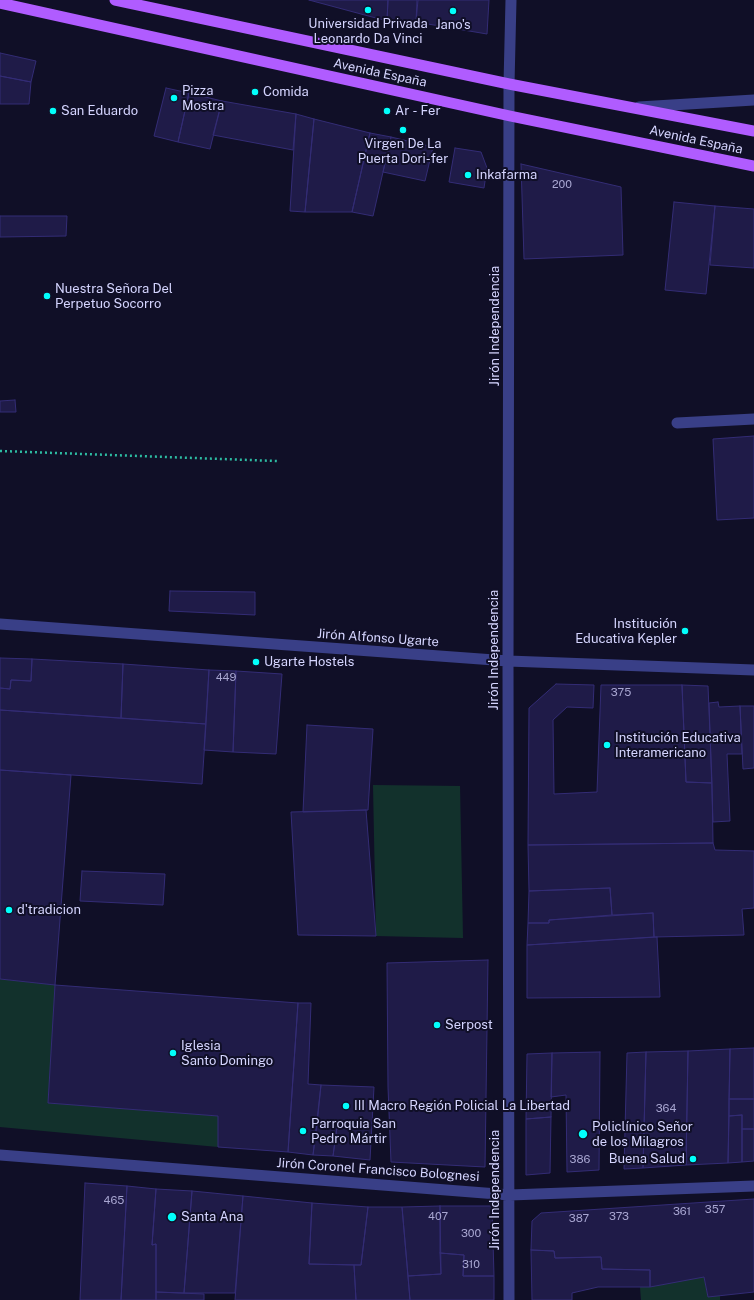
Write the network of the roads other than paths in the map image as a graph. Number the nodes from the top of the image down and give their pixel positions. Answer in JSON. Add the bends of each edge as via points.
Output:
{"nodes":[{"id":1,"x":115,"y":0,"type":"edge"},
{"id":2,"x":511,"y":0,"type":"edge"},
{"id":3,"x":0,"y":3,"type":"edge"},
{"id":4,"x":509,"y":84,"type":"junction"},
{"id":5,"x":754,"y":100,"type":"edge"},
{"id":6,"x":636,"y":107,"type":"junction"},
{"id":7,"x":510,"y":116,"type":"junction"},
{"id":8,"x":754,"y":131,"type":"edge"},
{"id":9,"x":754,"y":166,"type":"edge"},
{"id":10,"x":754,"y":419,"type":"edge"},
{"id":11,"x":677,"y":423,"type":"dead end"},
{"id":12,"x":0,"y":624,"type":"edge"},
{"id":13,"x":508,"y":661,"type":"junction"},
{"id":14,"x":754,"y":670,"type":"edge"},
{"id":15,"x":0,"y":1155,"type":"edge"},
{"id":16,"x":754,"y":1186,"type":"edge"},
{"id":17,"x":510,"y":1194,"type":"junction"},
{"id":18,"x":509,"y":1300,"type":"edge"}],
"edges":[{"from":1,"to":4,"type":"main road","name":"Avenida España"},
{"from":2,"to":4,"type":"street","name":"Jirón Independencia"},
{"from":3,"to":7,"type":"main road","name":"Avenida España"},
{"from":4,"to":6,"type":"main road","name":"Avenida España"},
{"from":4,"to":7,"type":"street","name":"Jirón Independencia"},
{"from":5,"to":6,"type":"street"},
{"from":6,"to":8,"type":"main road","name":"Avenida España"},
{"from":7,"to":9,"type":"main road","name":"Avenida España"},
{"from":7,"to":13,"type":"street","name":"Jirón Independencia"},
{"from":10,"to":11,"type":"street"},
{"from":12,"to":13,"type":"street","name":"Jirón Alfonso Ugarte"},
{"from":13,"to":14,"type":"street","name":"Jirón Alfonso Ugarte"},
{"from":13,"to":17,"type":"street","name":"Jirón Independencia"},
{"from":15,"to":17,"type":"street","name":"Jirón Coronel Francisco Bolognesi"},
{"from":16,"to":17,"type":"street","name":"Jirón Coronel Francisco Bolognesi"},
{"from":17,"to":18,"type":"street","name":"Jirón Independencia"}]}
